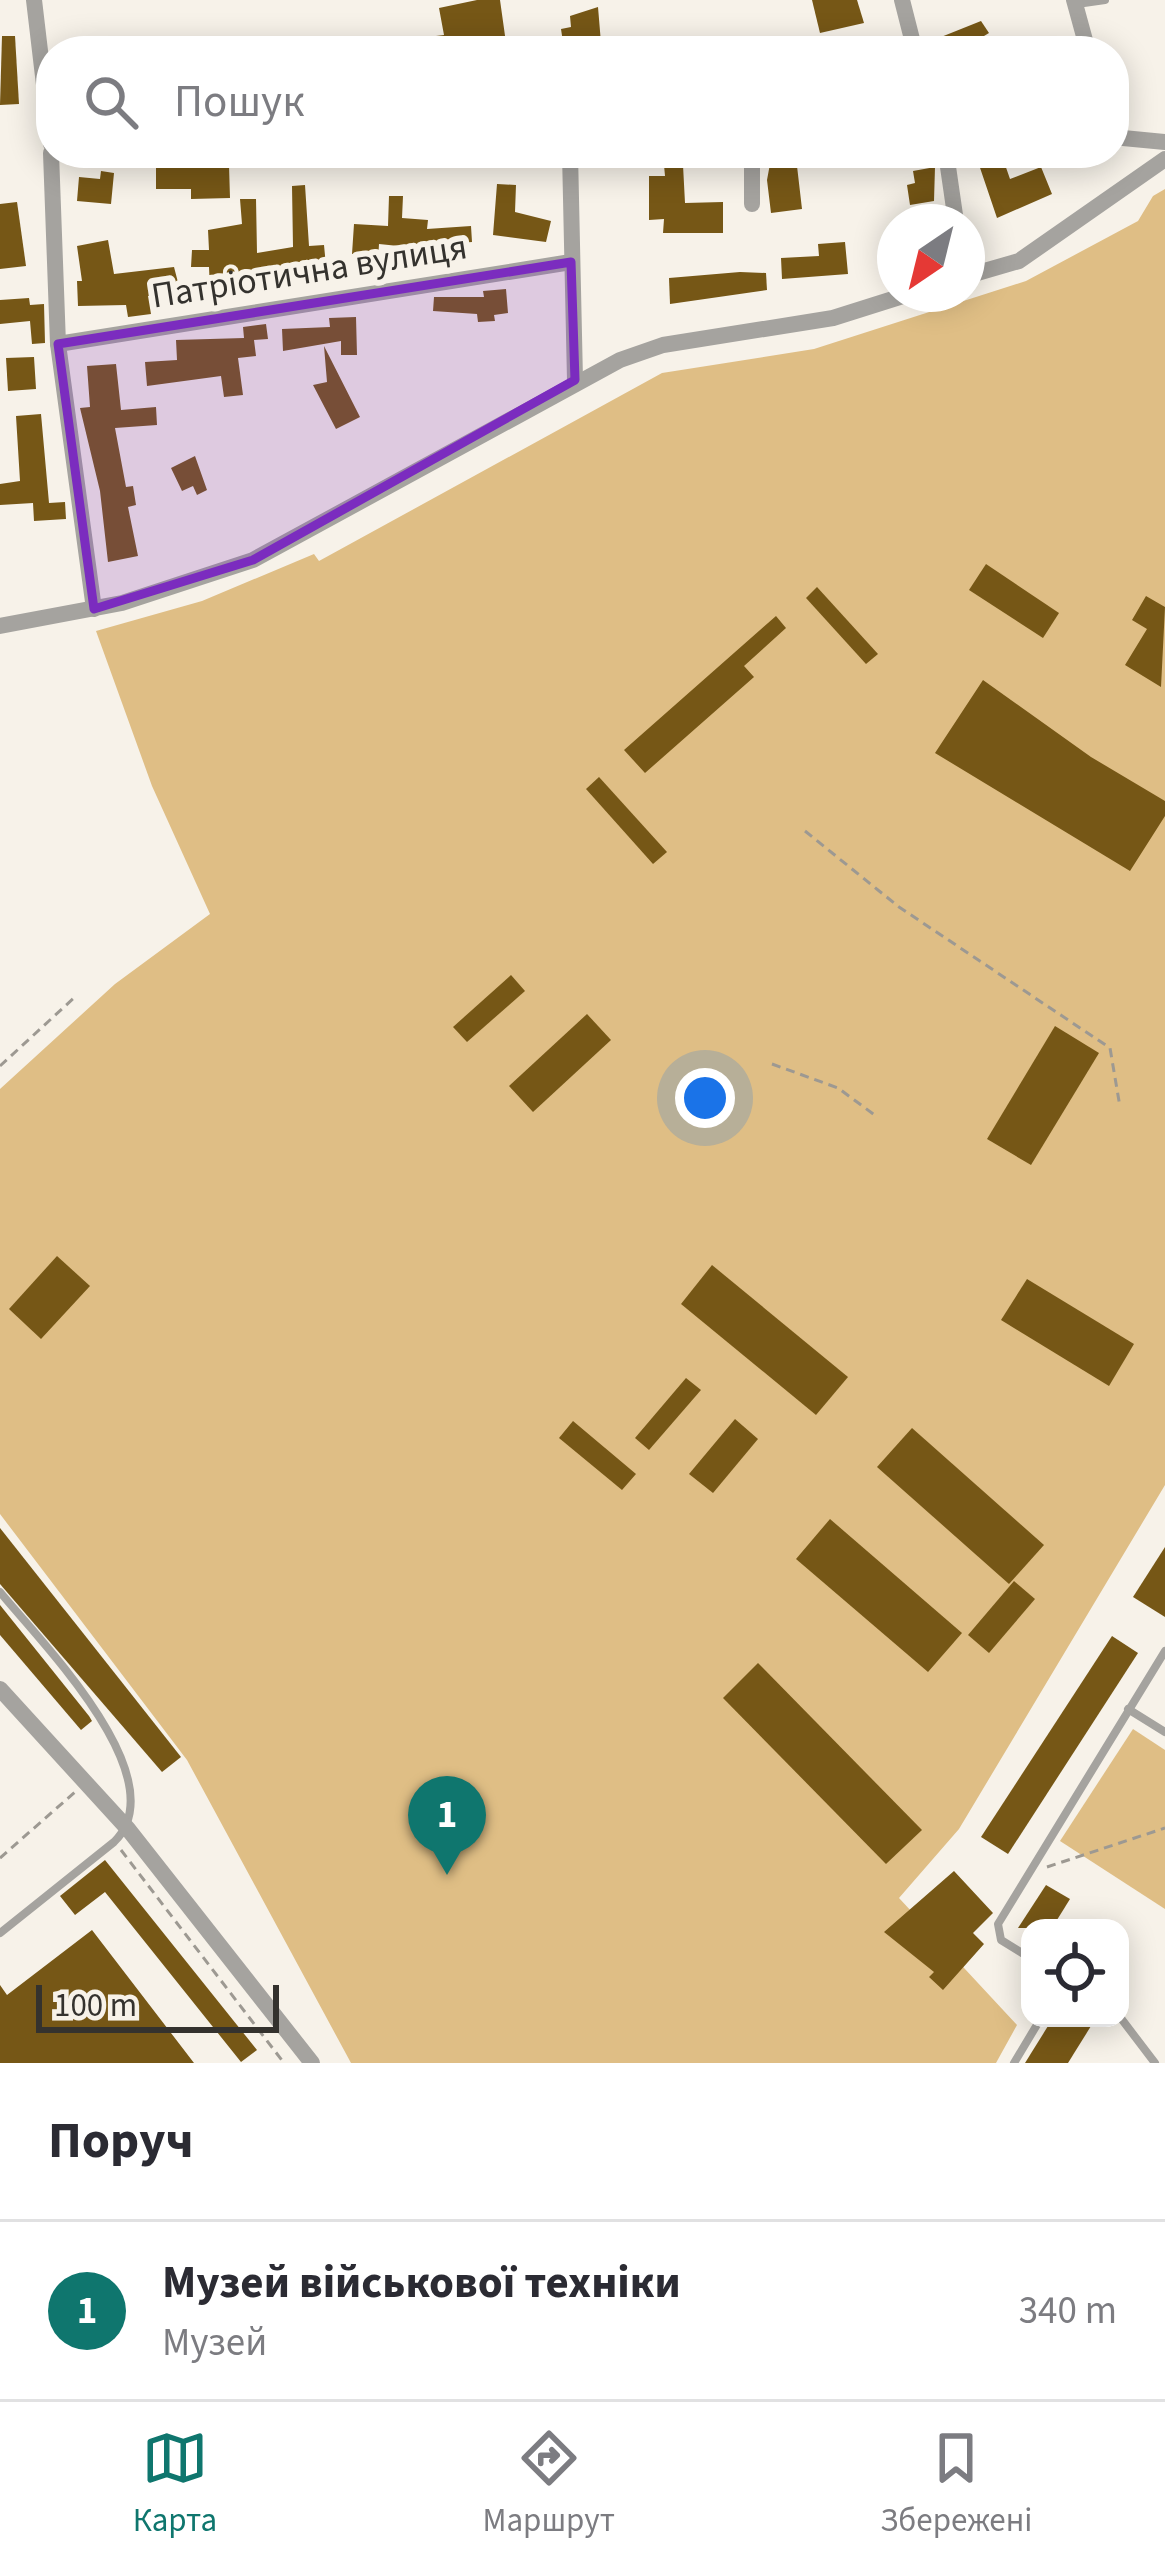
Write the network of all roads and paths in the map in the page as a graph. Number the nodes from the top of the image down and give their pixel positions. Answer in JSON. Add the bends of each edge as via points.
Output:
{"nodes":[{"id":1,"x":34,"y":0,"type":"edge"},
{"id":2,"x":902,"y":0,"type":"edge"},
{"id":3,"x":1105,"y":0,"type":"edge"},
{"id":4,"x":1076,"y":2,"type":"edge"},
{"id":5,"x":38,"y":36,"type":"edge"},
{"id":6,"x":912,"y":36,"type":"edge"},
{"id":7,"x":1084,"y":36,"type":"edge"},
{"id":8,"x":1129,"y":139,"type":"edge"},
{"id":9,"x":1165,"y":142,"type":"edge"},
{"id":10,"x":1165,"y":159,"type":"edge"},
{"id":11,"x":52,"y":168,"type":"edge"},
{"id":12,"x":570,"y":168,"type":"edge"},
{"id":13,"x":752,"y":168,"type":"edge"},
{"id":14,"x":948,"y":168,"type":"edge"},
{"id":15,"x":752,"y":204,"type":"dead end"},
{"id":16,"x":953,"y":204,"type":"edge"},
{"id":17,"x":571,"y":262,"type":"junction"},
{"id":18,"x":985,"y":271,"type":"edge"},
{"id":19,"x":877,"y":304,"type":"edge"},
{"id":20,"x":58,"y":344,"type":"junction"},
{"id":21,"x":575,"y":380,"type":"junction"},
{"id":22,"x":94,"y":609,"type":"junction"},
{"id":23,"x":0,"y":626,"type":"edge"},
{"id":24,"x":806,"y":831,"type":"dead end"},
{"id":25,"x":76,"y":996,"type":"dead end"},
{"id":26,"x":772,"y":1064,"type":"dead end"},
{"id":27,"x":0,"y":1066,"type":"edge"},
{"id":28,"x":1120,"y":1107,"type":"dead end"},
{"id":29,"x":876,"y":1116,"type":"dead end"},
{"id":30,"x":0,"y":1592,"type":"edge"},
{"id":31,"x":1164,"y":1650,"type":"edge"},
{"id":32,"x":0,"y":1689,"type":"edge"},
{"id":33,"x":1128,"y":1709,"type":"junction"},
{"id":34,"x":1165,"y":1732,"type":"edge"},
{"id":35,"x":85,"y":1783,"type":"junction"},
{"id":36,"x":128,"y":1828,"type":"junction"},
{"id":37,"x":1165,"y":1828,"type":"edge"},
{"id":38,"x":114,"y":1842,"type":"junction"},
{"id":39,"x":0,"y":1858,"type":"edge"},
{"id":40,"x":1028,"y":1874,"type":"junction"},
{"id":41,"x":0,"y":1933,"type":"edge"},
{"id":42,"x":1021,"y":1952,"type":"edge"},
{"id":43,"x":1036,"y":2027,"type":"edge"},
{"id":44,"x":1128,"y":2027,"type":"edge"},
{"id":45,"x":1165,"y":2053,"type":"edge"},
{"id":46,"x":284,"y":2063,"type":"edge"},
{"id":47,"x":312,"y":2063,"type":"edge"},
{"id":48,"x":1014,"y":2063,"type":"edge"},
{"id":49,"x":1155,"y":2063,"type":"edge"}],
"edges":[{"from":1,"to":5,"type":"street"},
{"from":2,"to":6,"type":"street"},
{"from":3,"to":4,"type":"lane"},
{"from":4,"to":7,"type":"street"},
{"from":8,"to":9,"type":"street"},
{"from":10,"to":18,"type":"street","via":[[1019,261]]},
{"from":11,"to":20,"type":"street"},
{"from":12,"to":17,"type":"street"},
{"from":13,"to":15,"type":"street"},
{"from":14,"to":16,"type":"street"},
{"from":17,"to":20,"type":"street","name":"Патріотична вулиця"},
{"from":17,"to":21,"type":"street"},
{"from":19,"to":21,"type":"street","via":[[663,345]]},
{"from":20,"to":22,"type":"street"},
{"from":21,"to":22,"type":"street","via":[[253,560]]},
{"from":22,"to":23,"type":"street"},
{"from":24,"to":28,"type":"path","via":[[898,907],[1110,1048]]},
{"from":25,"to":27,"type":"path"},
{"from":26,"to":29,"type":"path","via":[[838,1088]]},
{"from":30,"to":36,"type":"lane","via":[[104,1717],[124,1768]]},
{"from":31,"to":33,"type":"lane"},
{"from":32,"to":35,"type":"street"},
{"from":33,"to":34,"type":"lane"},
{"from":33,"to":40,"type":"lane"},
{"from":35,"to":36,"type":"street"},
{"from":35,"to":39,"type":"path"},
{"from":36,"to":38,"type":"lane"},
{"from":36,"to":47,"type":"street"},
{"from":37,"to":40,"type":"path"},
{"from":38,"to":41,"type":"lane"},
{"from":38,"to":46,"type":"path"},
{"from":40,"to":42,"type":"lane","via":[[998,1924],[1001,1940]]},
{"from":43,"to":48,"type":"lane"},
{"from":44,"to":49,"type":"lane"},
{"from":45,"to":49,"type":"lane"}]}
